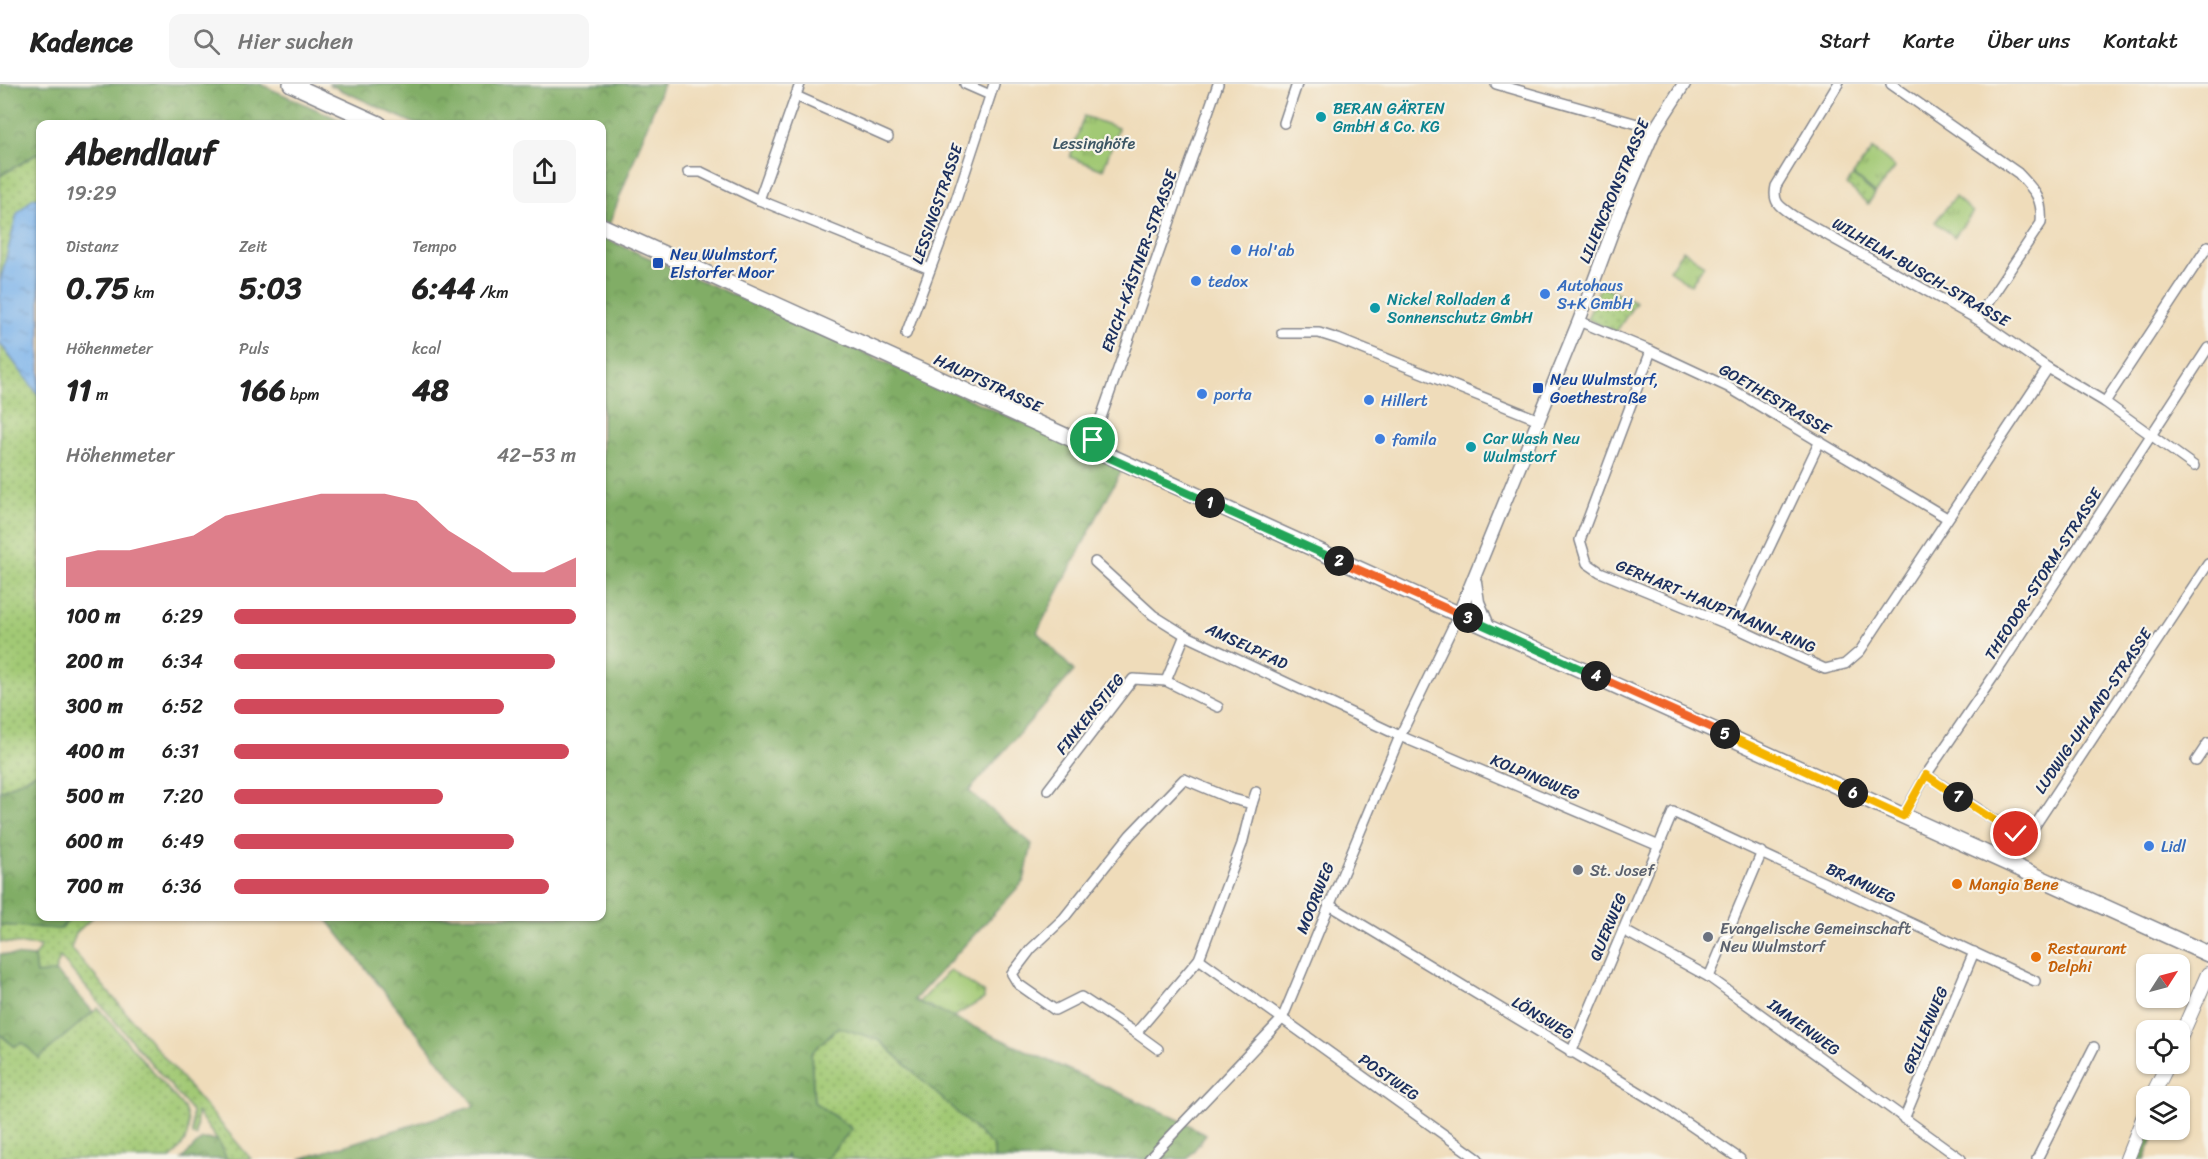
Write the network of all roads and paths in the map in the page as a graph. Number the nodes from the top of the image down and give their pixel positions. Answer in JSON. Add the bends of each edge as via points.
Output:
{"nodes":[{"id":1,"x":291,"y":84,"type":"edge"},
{"id":2,"x":800,"y":84,"type":"edge"},
{"id":3,"x":965,"y":84,"type":"edge"},
{"id":4,"x":994,"y":84,"type":"edge"},
{"id":5,"x":1218,"y":84,"type":"edge"},
{"id":6,"x":1297,"y":84,"type":"edge"},
{"id":7,"x":1496,"y":84,"type":"edge"},
{"id":8,"x":1684,"y":84,"type":"edge"},
{"id":9,"x":1838,"y":84,"type":"edge"},
{"id":10,"x":1891,"y":84,"type":"edge"},
{"id":11,"x":990,"y":95,"type":"junction"},
{"id":12,"x":796,"y":96,"type":"junction"},
{"id":13,"x":370,"y":120,"type":"edge"},
{"id":14,"x":1284,"y":123,"type":"dead end"},
{"id":15,"x":1655,"y":129,"type":"junction"},
{"id":16,"x":888,"y":137,"type":"dead end"},
{"id":17,"x":688,"y":172,"type":"dead end"},
{"id":18,"x":759,"y":200,"type":"junction"},
{"id":19,"x":606,"y":228,"type":"edge"},
{"id":20,"x":2208,"y":246,"type":"edge"},
{"id":21,"x":930,"y":269,"type":"junction"},
{"id":22,"x":1977,"y":319,"type":"junction"},
{"id":23,"x":1579,"y":321,"type":"junction"},
{"id":24,"x":1282,"y":333,"type":"dead end"},
{"id":25,"x":906,"y":334,"type":"dead end"},
{"id":26,"x":2208,"y":348,"type":"edge"},
{"id":27,"x":1651,"y":351,"type":"junction"},
{"id":28,"x":2048,"y":368,"type":"junction"},
{"id":29,"x":2105,"y":402,"type":"junction"},
{"id":30,"x":1539,"y":420,"type":"junction"},
{"id":31,"x":2151,"y":436,"type":"junction"},
{"id":32,"x":1820,"y":441,"type":"junction"},
{"id":33,"x":1090,"y":449,"type":"junction"},
{"id":34,"x":2194,"y":466,"type":"dead end"},
{"id":35,"x":1947,"y":518,"type":"junction"},
{"id":36,"x":1095,"y":562,"type":"dead end"},
{"id":37,"x":2208,"y":564,"type":"edge"},
{"id":38,"x":1475,"y":577,"type":"junction"},
{"id":39,"x":1459,"y":614,"type":"junction"},
{"id":40,"x":1732,"y":626,"type":"junction"},
{"id":41,"x":1489,"y":628,"type":"junction"},
{"id":42,"x":1185,"y":635,"type":"junction"},
{"id":43,"x":1166,"y":681,"type":"junction"},
{"id":44,"x":1218,"y":707,"type":"dead end"},
{"id":45,"x":1400,"y":735,"type":"junction"},
{"id":46,"x":2208,"y":743,"type":"edge"},
{"id":47,"x":2196,"y":761,"type":"dead end"},
{"id":48,"x":1926,"y":775,"type":"junction"},
{"id":49,"x":1048,"y":790,"type":"dead end"},
{"id":50,"x":1256,"y":792,"type":"dead end"},
{"id":51,"x":1252,"y":804,"type":"junction"},
{"id":52,"x":1673,"y":813,"type":"joint"},
{"id":53,"x":1903,"y":816,"type":"junction"},
{"id":54,"x":1659,"y":846,"type":"junction"},
{"id":55,"x":1761,"y":852,"type":"junction"},
{"id":56,"x":1328,"y":904,"type":"junction"},
{"id":57,"x":1623,"y":930,"type":"junction"},
{"id":58,"x":1974,"y":952,"type":"junction"},
{"id":59,"x":2208,"y":954,"type":"edge"},
{"id":60,"x":1198,"y":959,"type":"junction"},
{"id":61,"x":2208,"y":974,"type":"edge"},
{"id":62,"x":1709,"y":977,"type":"junction"},
{"id":63,"x":2036,"y":981,"type":"dead end"},
{"id":64,"x":1282,"y":1019,"type":"junction"},
{"id":65,"x":2188,"y":1020,"type":"edge"},
{"id":66,"x":1136,"y":1033,"type":"junction"},
{"id":67,"x":2094,"y":1047,"type":"dead end"},
{"id":68,"x":1158,"y":1049,"type":"dead end"},
{"id":69,"x":1571,"y":1053,"type":"junction"},
{"id":70,"x":1905,"y":1119,"type":"junction"},
{"id":71,"x":2136,"y":1136,"type":"edge"},
{"id":72,"x":1149,"y":1159,"type":"edge"},
{"id":73,"x":1478,"y":1159,"type":"edge"},
{"id":74,"x":1740,"y":1159,"type":"edge"},
{"id":75,"x":1961,"y":1159,"type":"edge"},
{"id":76,"x":2037,"y":1159,"type":"edge"},
{"id":77,"x":2127,"y":1159,"type":"edge"}],
"edges":[{"from":1,"to":13,"type":"main road"},
{"from":2,"to":12,"type":"street"},
{"from":3,"to":11,"type":"street"},
{"from":4,"to":11,"type":"street","name":"LESSINGSTRASSE"},
{"from":5,"to":33,"type":"street","name":"ERICH-KÄSTNER-STRASSE"},
{"from":6,"to":14,"type":"street"},
{"from":7,"to":15,"type":"street"},
{"from":8,"to":15,"type":"street","name":"LILIENCRONSTRASSE"},
{"from":9,"to":22,"type":"street","name":"WILHELM-BUSCH-STRASSE","via":[[1776,186],[1776,203]]},
{"from":10,"to":22,"type":"street","via":[[2018,174],[2042,206],[2041,223]]},
{"from":11,"to":21,"type":"street","name":"LESSINGSTRASSE"},
{"from":12,"to":16,"type":"street"},
{"from":12,"to":18,"type":"street"},
{"from":15,"to":23,"type":"street","name":"LILIENCRONSTRASSE"},
{"from":17,"to":18,"type":"street","via":[[701,172]]},
{"from":18,"to":21,"type":"street"},
{"from":19,"to":33,"type":"main road","name":"HAUPTSTRASSE"},
{"from":20,"to":29,"type":"street"},
{"from":21,"to":25,"type":"street","name":"LESSINGSTRASSE"},
{"from":22,"to":28,"type":"street","name":"WILHELM-BUSCH-STRASSE"},
{"from":23,"to":27,"type":"street","name":"GOETHESTRASSE"},
{"from":23,"to":30,"type":"street","name":"LILIENCRONSTRASSE"},
{"from":24,"to":30,"type":"street","via":[[1319,333],[1338,339]]},
{"from":26,"to":31,"type":"street","name":"THEODOR-STORM-STRASSE"},
{"from":27,"to":32,"type":"street","name":"GOETHESTRASSE","via":[[1728,387]]},
{"from":27,"to":40,"type":"street","name":"GERHART-HAUPTMANN-RING","via":[[1580,540],[1587,563],[1600,572]]},
{"from":28,"to":29,"type":"street","name":"WILHELM-BUSCH-STRASSE"},
{"from":28,"to":35,"type":"street","name":"GERHART-HAUPTMANN-RING"},
{"from":29,"to":31,"type":"street","name":"WILHELM-BUSCH-STRASSE"},
{"from":30,"to":38,"type":"street","name":"LILIENCRONSTRASSE"},
{"from":31,"to":34,"type":"street","name":"WILHELM-BUSCH-STRASSE"},
{"from":31,"to":48,"type":"street","name":"THEODOR-STORM-STRASSE"},
{"from":32,"to":35,"type":"street","name":"GOETHESTRASSE"},
{"from":32,"to":40,"type":"street"},
{"from":33,"to":39,"type":"main road","name":"HAUPTSTRASSE"},
{"from":35,"to":40,"type":"street","name":"GERHART-HAUPTMANN-RING","via":[[1860,651],[1845,664],[1825,669]]},
{"from":36,"to":42,"type":"street","name":"AMSELPFAD","via":[[1153,615]]},
{"from":37,"to":48,"type":"street","name":"LUDWIG-UHLAND-STRASSE","via":[[2032,830],[2016,834]]},
{"from":38,"to":39,"type":"street","name":"LILIENCRONSTRASSE"},
{"from":38,"to":41,"type":"street","via":[[1478,602]]},
{"from":39,"to":41,"type":"main road","name":"HAUPTSTRASSE"},
{"from":39,"to":45,"type":"street","name":"MOORWEG"},
{"from":41,"to":53,"type":"main road","name":"HAUPTSTRASSE"},
{"from":42,"to":43,"type":"street"},
{"from":42,"to":45,"type":"street","name":"AMSELPFAD"},
{"from":43,"to":44,"type":"street","name":"FINKENSTIEG"},
{"from":43,"to":49,"type":"street","name":"FINKENSTIEG","via":[[1133,679]]},
{"from":45,"to":54,"type":"street","name":"KOLPINGWEG"},
{"from":45,"to":56,"type":"street","name":"MOORWEG"},
{"from":46,"to":47,"type":"street"},
{"from":48,"to":53,"type":"street","name":"THEODOR-STORM-STRASSE"},
{"from":50,"to":51,"type":"street"},
{"from":51,"to":60,"type":"street","via":[[1242,844]]},
{"from":51,"to":66,"type":"street","via":[[1184,779],[1130,835],[1064,918],[1031,949],[1012,974],[1018,984],[1055,1010],[1081,997]]},
{"from":52,"to":54,"type":"street","name":"QUERWEG"},
{"from":52,"to":55,"type":"street","name":"BRAMWEG"},
{"from":53,"to":59,"type":"main road","name":"HAUPTSTRASSE"},
{"from":54,"to":57,"type":"street","name":"QUERWEG"},
{"from":55,"to":58,"type":"street","name":"BRAMWEG"},
{"from":55,"to":62,"type":"street"},
{"from":56,"to":64,"type":"street","name":"MOORWEG"},
{"from":56,"to":69,"type":"street","name":"LÖNSWEG"},
{"from":57,"to":62,"type":"street","name":"IMMENWEG"},
{"from":57,"to":69,"type":"street","name":"QUERWEG"},
{"from":58,"to":63,"type":"street","name":"BRAMWEG"},
{"from":58,"to":70,"type":"street","name":"GRILLENWEG"},
{"from":60,"to":64,"type":"street","name":"POSTWEG"},
{"from":60,"to":66,"type":"street"},
{"from":61,"to":65,"type":"main road"},
{"from":62,"to":70,"type":"street","name":"IMMENWEG"},
{"from":64,"to":72,"type":"street","name":"MOORWEG"},
{"from":64,"to":73,"type":"street","name":"POSTWEG"},
{"from":66,"to":68,"type":"street"},
{"from":67,"to":76,"type":"street"},
{"from":69,"to":74,"type":"street","name":"LÖNSWEG","via":[[1662,1106]]},
{"from":70,"to":75,"type":"street","name":"IMMENWEG"},
{"from":71,"to":77,"type":"main road"}]}
